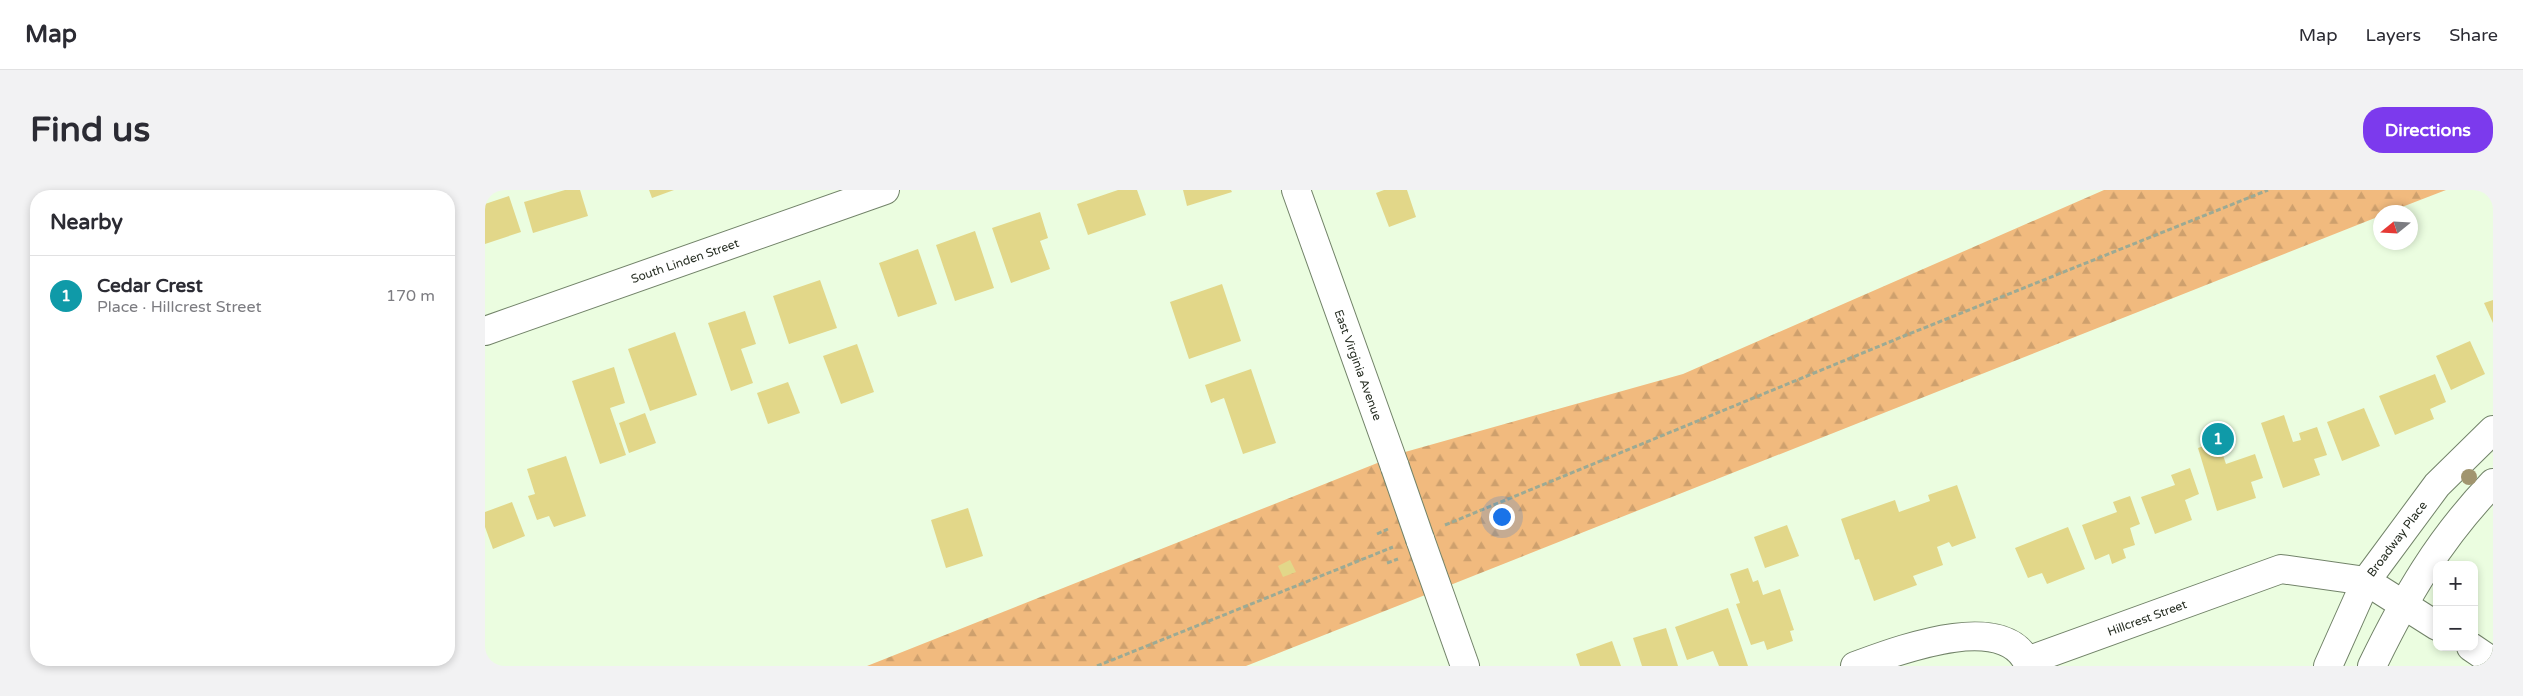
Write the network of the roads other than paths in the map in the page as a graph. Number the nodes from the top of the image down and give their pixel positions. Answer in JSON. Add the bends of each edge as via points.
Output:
{"nodes":[{"id":1,"x":1296,"y":190,"type":"edge"},
{"id":2,"x":878,"y":191,"type":"edge"},
{"id":3,"x":485,"y":331,"type":"edge"},
{"id":4,"x":2493,"y":430,"type":"edge"},
{"id":5,"x":2493,"y":483,"type":"edge"},
{"id":6,"x":2366,"y":581,"type":"junction"},
{"id":7,"x":2402,"y":603,"type":"junction"},
{"id":8,"x":2433,"y":623,"type":"edge"},
{"id":9,"x":2477,"y":651,"type":"edge"},
{"id":10,"x":2493,"y":662,"type":"edge"},
{"id":11,"x":2029,"y":663,"type":"edge"},
{"id":12,"x":1465,"y":666,"type":"edge"},
{"id":13,"x":1855,"y":666,"type":"edge"},
{"id":14,"x":2328,"y":666,"type":"edge"},
{"id":15,"x":2372,"y":666,"type":"edge"}],
"edges":[{"from":1,"to":12,"type":"street","name":"East Virginia Avenue","bridge":true},
{"from":2,"to":3,"type":"street","name":"South Linden Street"},
{"from":4,"to":6,"type":"street","name":"Broadway Place","via":[[2437,485]]},
{"from":5,"to":7,"type":"street","via":[[2443,540]]},
{"from":6,"to":7,"type":"street","name":"Hillcrest Street"},
{"from":6,"to":11,"type":"street","name":"Hillcrest Street","via":[[2281,569]]},
{"from":6,"to":14,"type":"street","name":"Broadway Place"},
{"from":7,"to":8,"type":"street","name":"Hillcrest Street"},
{"from":7,"to":15,"type":"street"},
{"from":9,"to":10,"type":"street"},
{"from":11,"to":13,"type":"street","name":"Hillcrest Street","via":[[2014,646],[1982,637],[1955,637],[1926,641]]}]}
